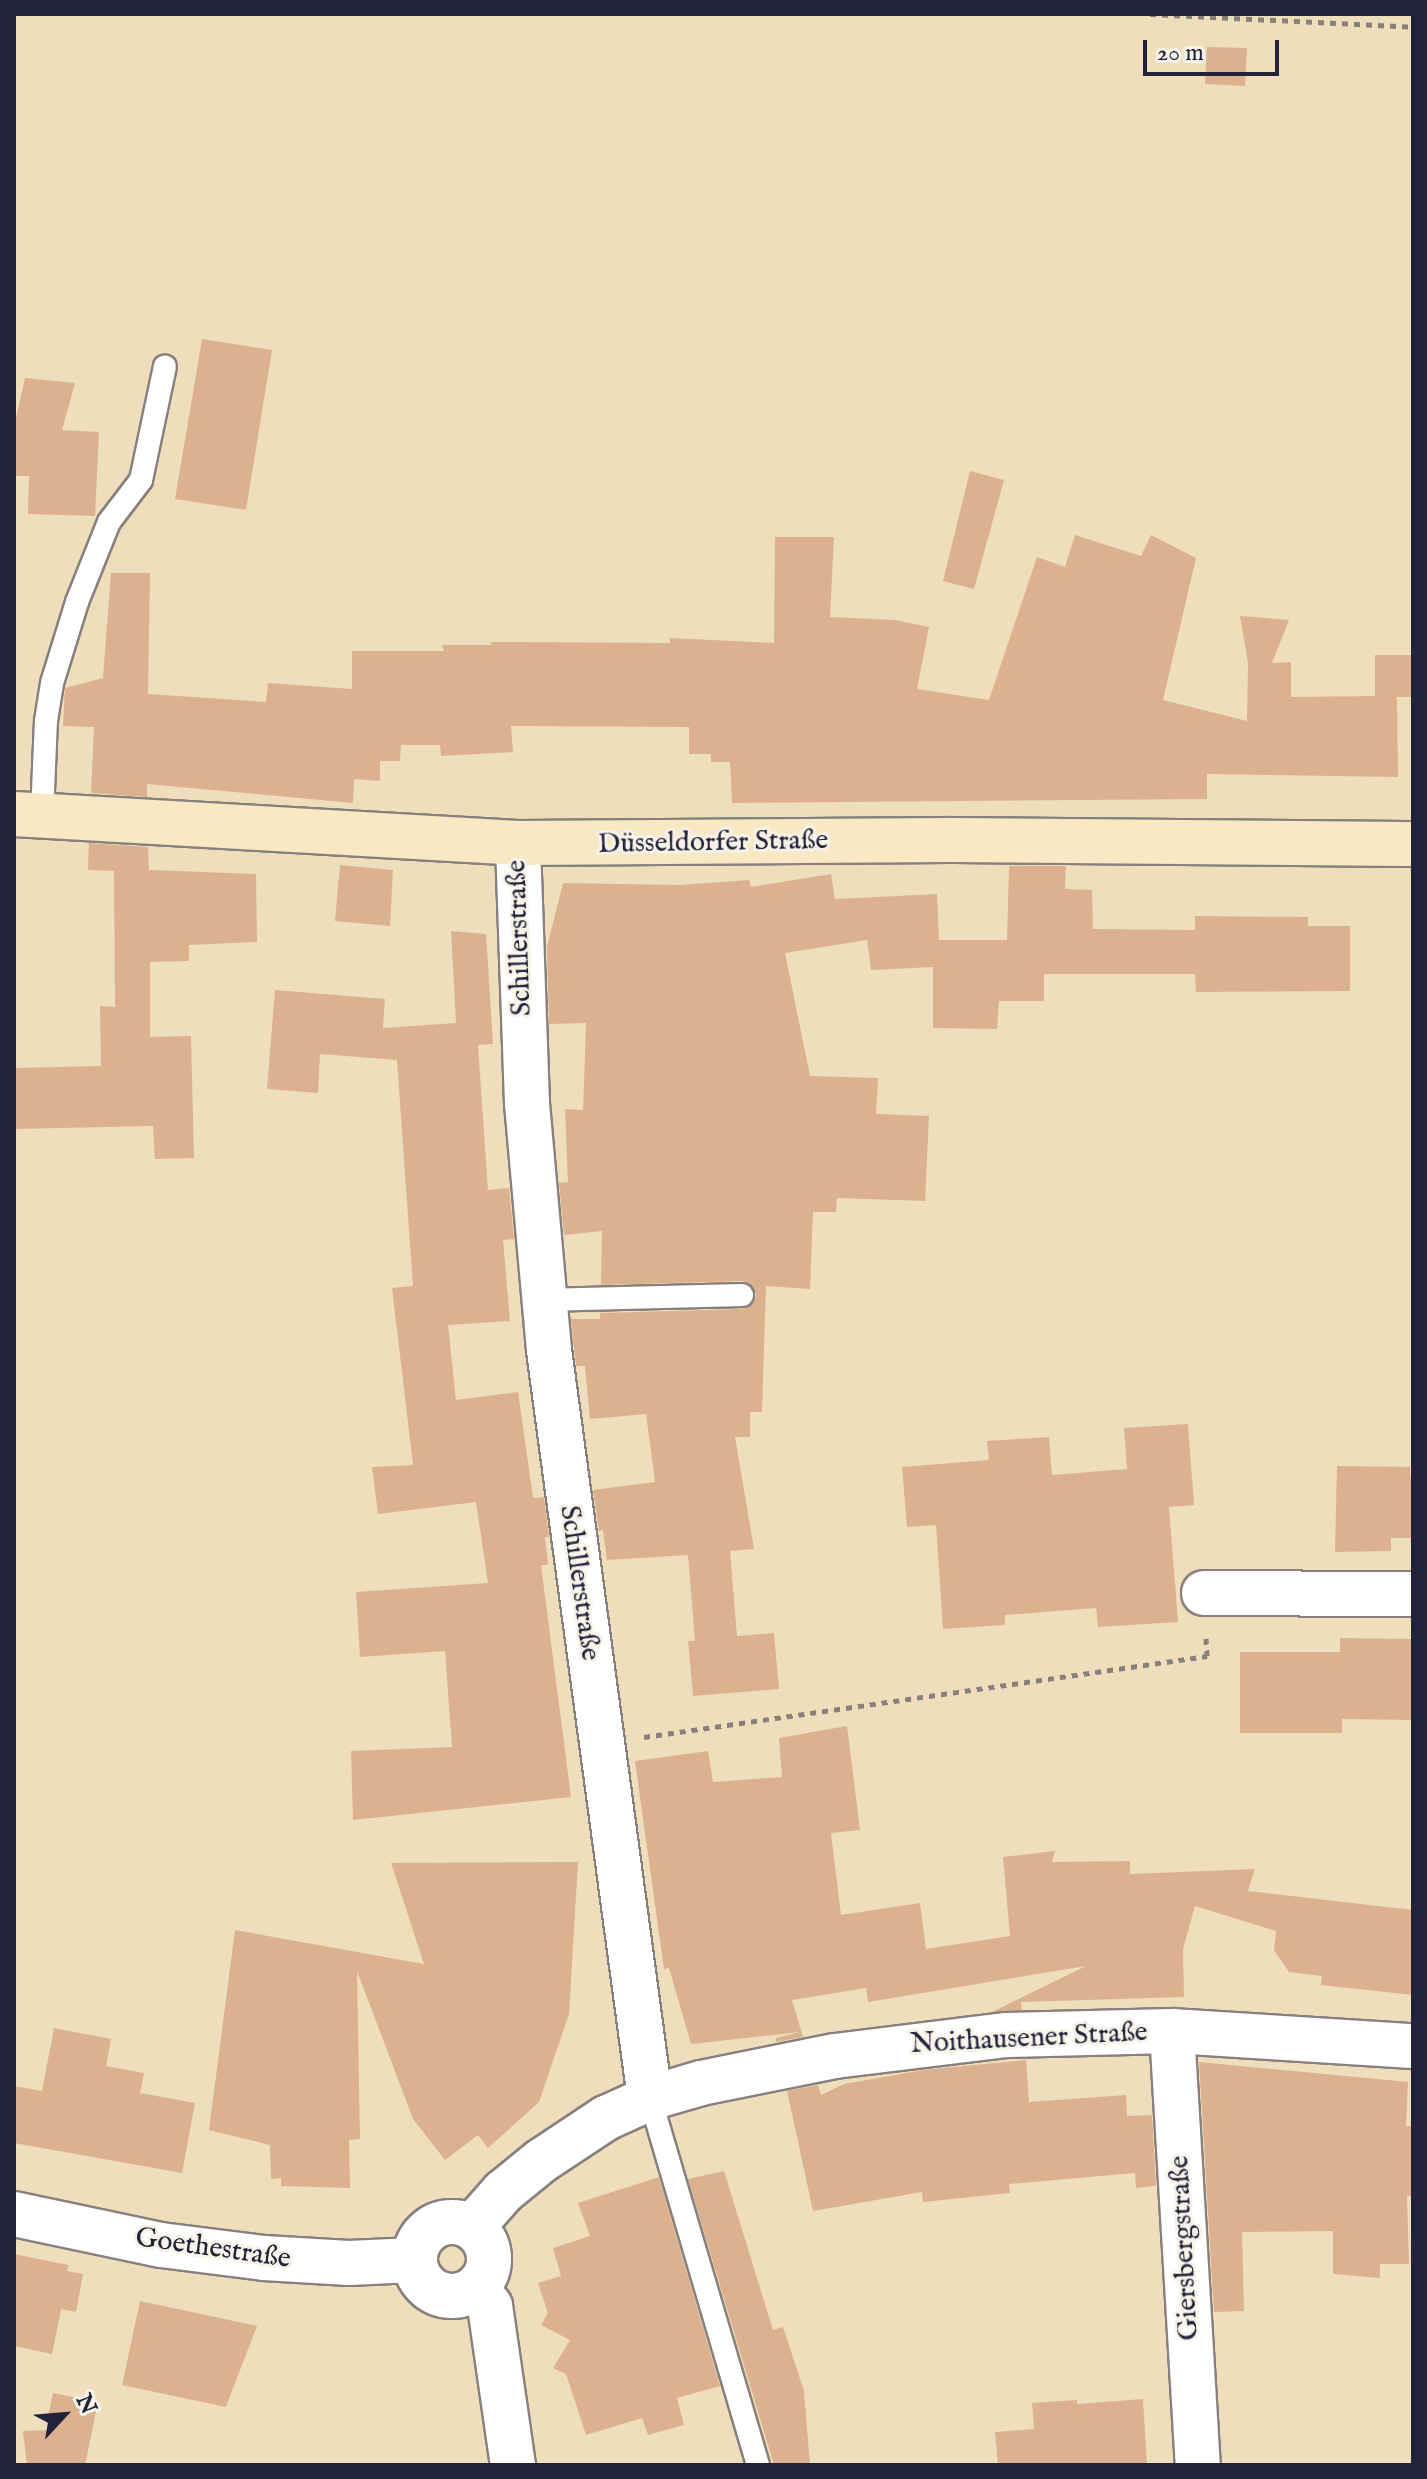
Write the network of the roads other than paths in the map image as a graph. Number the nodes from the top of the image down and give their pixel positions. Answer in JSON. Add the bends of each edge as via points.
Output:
{"nodes":[{"id":1,"x":165,"y":366,"type":"dead end"},
{"id":2,"x":28,"y":814,"type":"edge"},
{"id":3,"x":518,"y":843,"type":"junction"},
{"id":4,"x":1413,"y":844,"type":"edge"},
{"id":5,"x":742,"y":1295,"type":"dead end"},
{"id":6,"x":543,"y":1300,"type":"junction"},
{"id":7,"x":1204,"y":1593,"type":"road end"},
{"id":8,"x":1413,"y":1594,"type":"edge"},
{"id":9,"x":1172,"y":2031,"type":"junction"},
{"id":10,"x":1413,"y":2046,"type":"edge"},
{"id":11,"x":650,"y":2098,"type":"junction"},
{"id":12,"x":14,"y":2214,"type":"edge"},
{"id":13,"x":472,"y":2227,"type":"junction"},
{"id":14,"x":414,"y":2260,"type":"junction"},
{"id":15,"x":476,"y":2287,"type":"junction"},
{"id":16,"x":513,"y":2465,"type":"edge"},
{"id":17,"x":758,"y":2465,"type":"edge"},
{"id":18,"x":1198,"y":2465,"type":"edge"}],
"edges":[{"from":1,"to":2,"type":"lane","via":[[141,480],[109,522],[52,683]]},
{"from":2,"to":3,"type":"street","name":"Düsseldorfer Straße"},
{"from":3,"to":4,"type":"street","name":"Düsseldorfer Straße"},
{"from":3,"to":6,"type":"street","name":"Schillerstraße","via":[[526,1089]]},
{"from":5,"to":6,"type":"lane"},
{"from":6,"to":11,"type":"street","name":"Schillerstraße"},
{"from":7,"to":8,"type":"street"},
{"from":9,"to":10,"type":"street","name":"Noithausener Straße"},
{"from":9,"to":11,"type":"street","name":"Noithausener Straße","via":[[1039,2033],[914,2044],[750,2072]]},
{"from":9,"to":18,"type":"street","name":"Giersbergstraße"},
{"from":11,"to":13,"type":"street","via":[[606,2118],[541,2161]]},
{"from":11,"to":17,"type":"lane"},
{"from":12,"to":14,"type":"street","name":"Goethestraße","via":[[239,2256],[349,2263]]},
{"from":13,"to":14,"type":"street","via":[[441,2223],[426,2231]]},
{"from":13,"to":15,"type":"street","via":[[488,2250],[489,2263]]},
{"from":14,"to":15,"type":"street","via":[[417,2274],[437,2293],[450,2296]]},
{"from":15,"to":16,"type":"street","via":[[490,2306]]}]}
